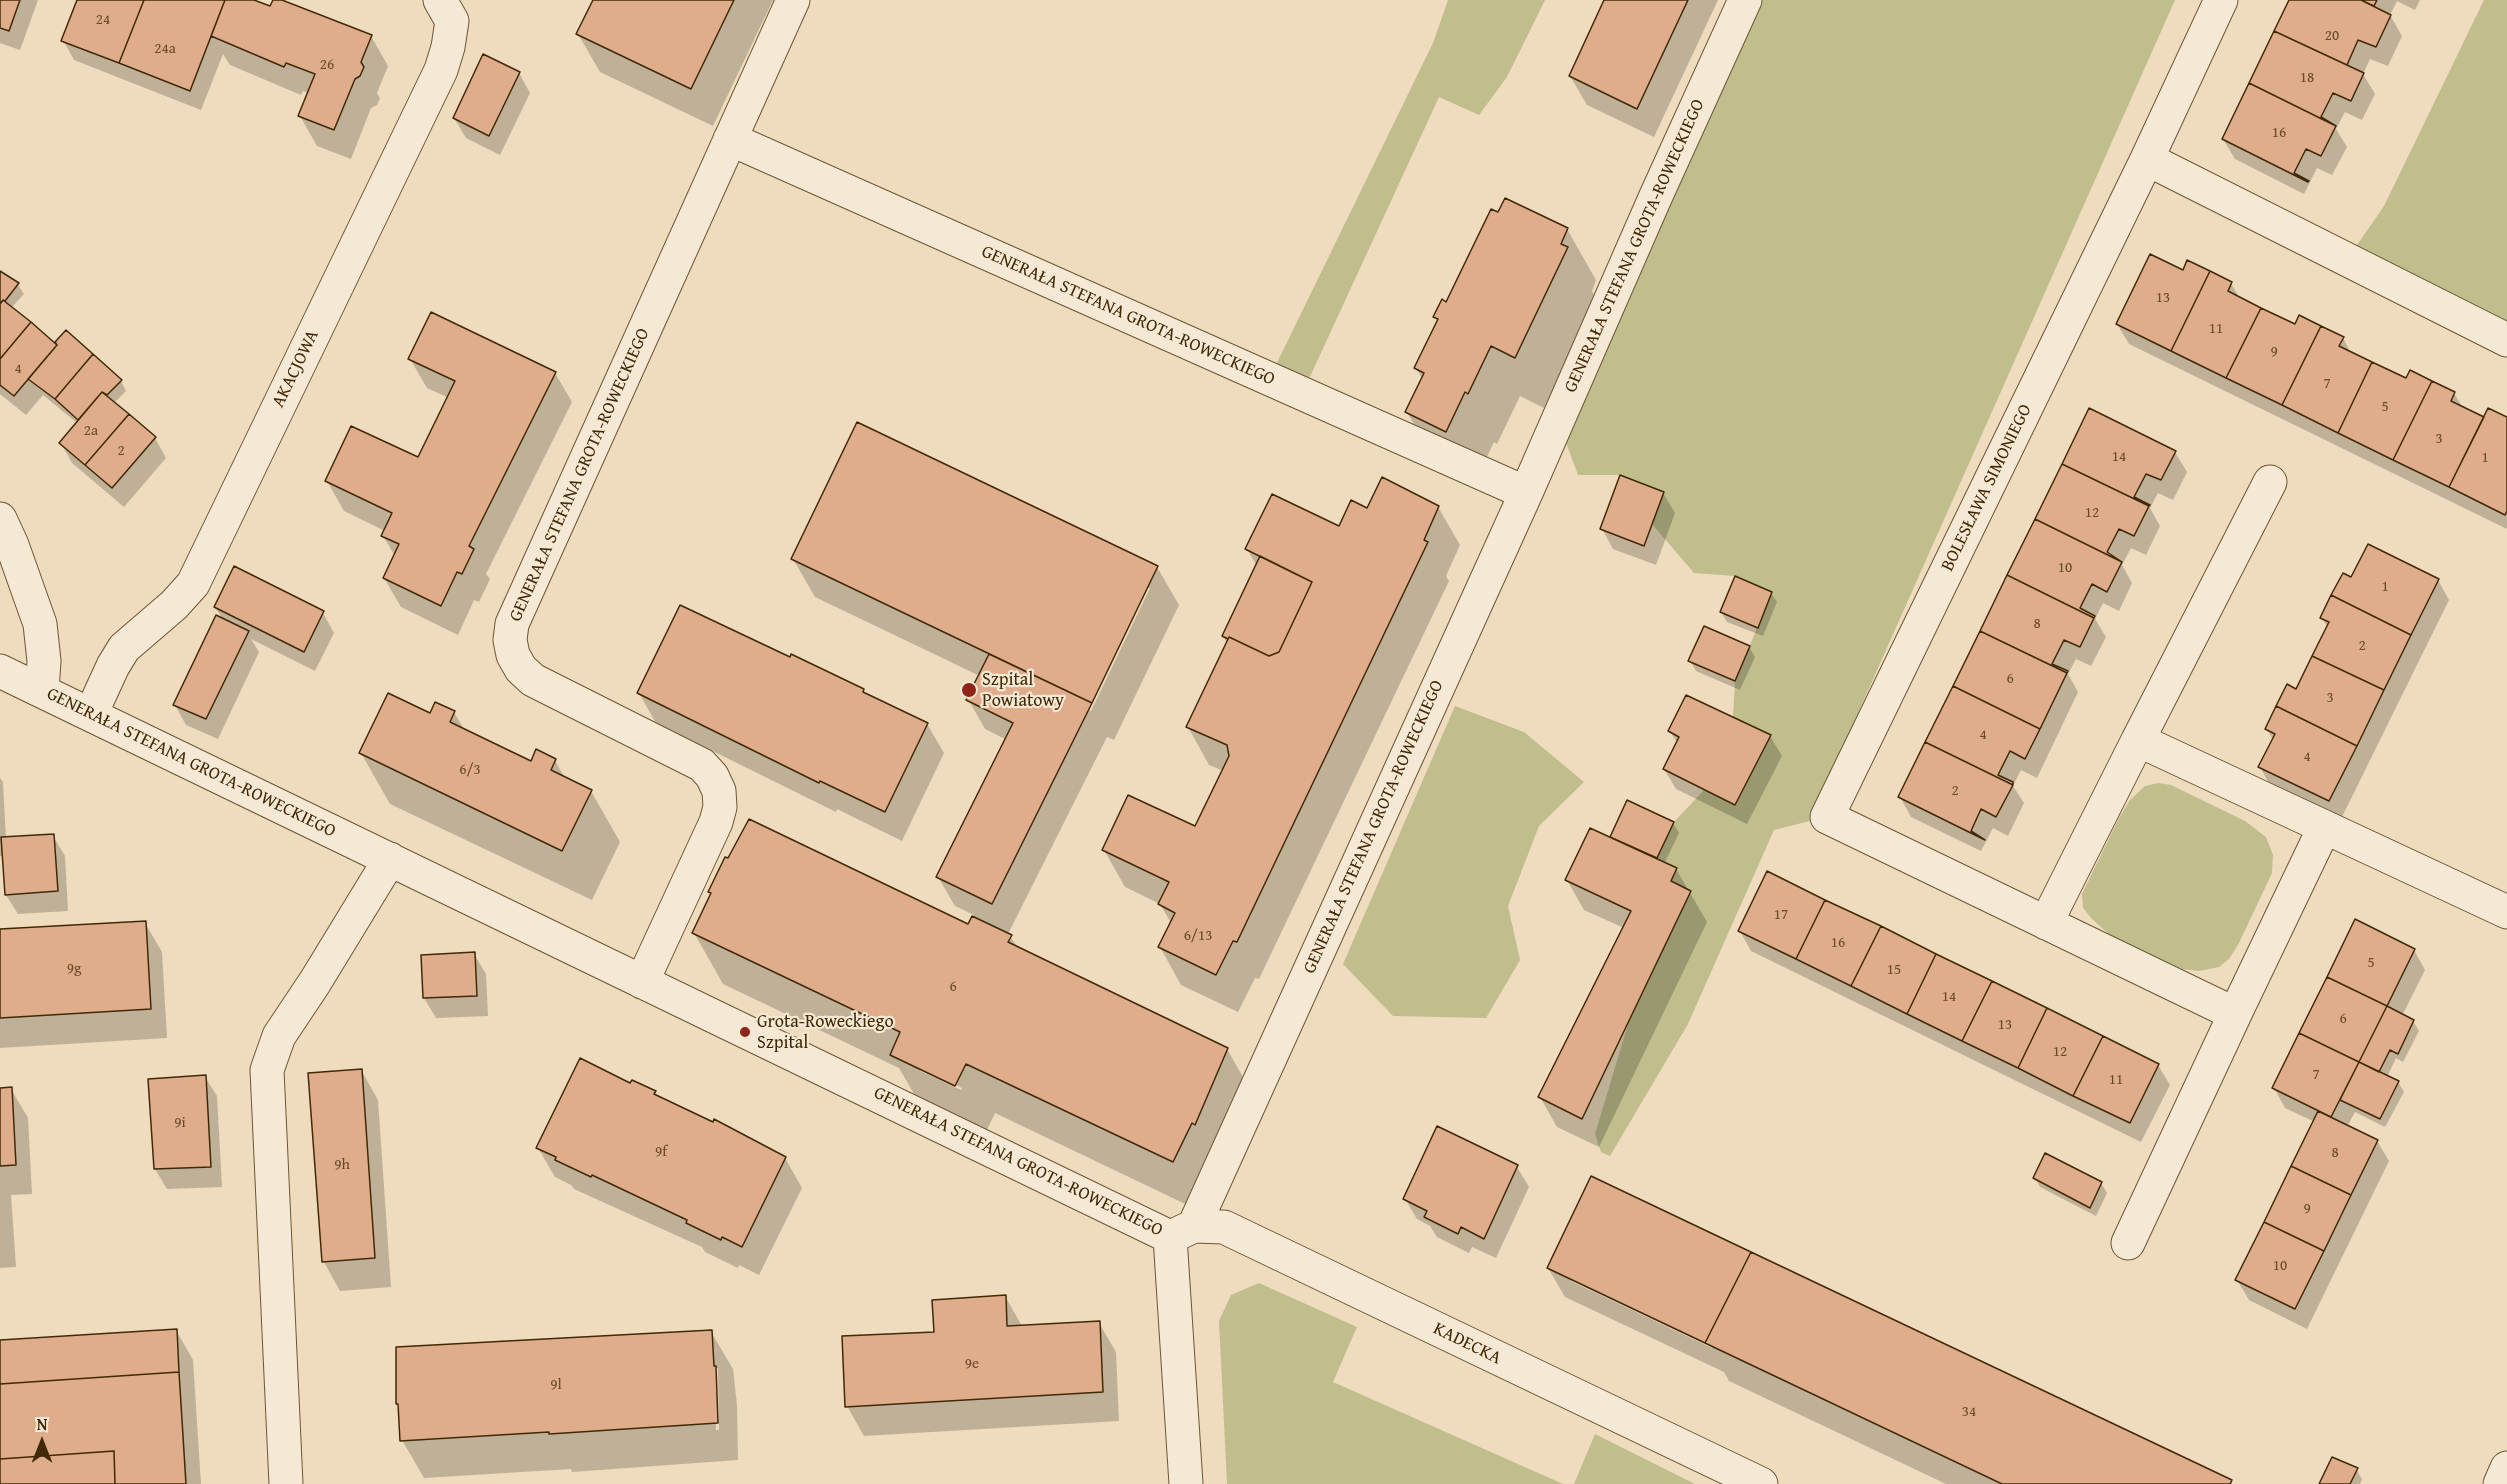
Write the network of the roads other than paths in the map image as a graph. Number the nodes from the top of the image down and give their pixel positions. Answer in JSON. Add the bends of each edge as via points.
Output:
{"nodes":[{"id":1,"x":440,"y":0,"type":"edge"},
{"id":2,"x":793,"y":0,"type":"edge"},
{"id":3,"x":1745,"y":0,"type":"edge"},
{"id":4,"x":2221,"y":0,"type":"edge"},
{"id":5,"x":730,"y":140,"type":"junction"},
{"id":6,"x":2147,"y":159,"type":"junction"},
{"id":7,"x":2507,"y":340,"type":"edge"},
{"id":8,"x":2270,"y":482,"type":"dead end"},
{"id":9,"x":1526,"y":494,"type":"junction"},
{"id":10,"x":0,"y":519,"type":"edge"},
{"id":11,"x":0,"y":671,"type":"edge"},
{"id":12,"x":42,"y":690,"type":"junction"},
{"id":13,"x":91,"y":714,"type":"junction"},
{"id":14,"x":2138,"y":740,"type":"junction"},
{"id":15,"x":2324,"y":828,"type":"junction"},
{"id":16,"x":390,"y":859,"type":"junction"},
{"id":17,"x":2507,"y":912,"type":"edge"},
{"id":18,"x":2046,"y":922,"type":"junction"},
{"id":19,"x":642,"y":982,"type":"junction"},
{"id":20,"x":2235,"y":1014,"type":"junction"},
{"id":21,"x":1182,"y":1231,"type":"junction"},
{"id":22,"x":2128,"y":1243,"type":"dead end"},
{"id":23,"x":2507,"y":1468,"type":"edge"},
{"id":24,"x":286,"y":1484,"type":"edge"},
{"id":25,"x":1186,"y":1484,"type":"edge"},
{"id":26,"x":1761,"y":1484,"type":"edge"},
{"id":27,"x":2500,"y":1484,"type":"edge"}],
"edges":[{"from":1,"to":13,"type":"street","name":"AKACJOWA","via":[[452,21],[441,70],[193,584],[124,648]]},
{"from":2,"to":5,"type":"street","name":"GENERAŁA STEFANA GROTA-ROWECKIEGO"},
{"from":3,"to":9,"type":"street","name":"GENERAŁA STEFANA GROTA-ROWECKIEGO"},
{"from":4,"to":6,"type":"street","name":"BOLESŁAWA SIMONIEGO"},
{"from":5,"to":9,"type":"street","name":"GENERAŁA STEFANA GROTA-ROWECKIEGO"},
{"from":5,"to":19,"type":"street","name":"GENERAŁA STEFANA GROTA-ROWECKIEGO","via":[[512,624],[510,640],[520,669],[533,680],[702,765],[719,791],[716,822]]},
{"from":6,"to":7,"type":"street"},
{"from":6,"to":18,"type":"street","name":"BOLESŁAWA SIMONIEGO","via":[[1827,817]]},
{"from":8,"to":14,"type":"street"},
{"from":9,"to":21,"type":"street","name":"GENERAŁA STEFANA GROTA-ROWECKIEGO"},
{"from":10,"to":12,"type":"street","via":[[40,624]]},
{"from":11,"to":12,"type":"street","name":"GENERAŁA STEFANA GROTA-ROWECKIEGO"},
{"from":12,"to":13,"type":"street","name":"GENERAŁA STEFANA GROTA-ROWECKIEGO"},
{"from":13,"to":16,"type":"street","name":"GENERAŁA STEFANA GROTA-ROWECKIEGO"},
{"from":14,"to":15,"type":"street"},
{"from":14,"to":18,"type":"street"},
{"from":15,"to":17,"type":"street"},
{"from":15,"to":20,"type":"street"},
{"from":16,"to":19,"type":"street","name":"GENERAŁA STEFANA GROTA-ROWECKIEGO"},
{"from":16,"to":24,"type":"street","via":[[279,1036],[267,1070]]},
{"from":18,"to":20,"type":"street"},
{"from":19,"to":21,"type":"street","name":"GENERAŁA STEFANA GROTA-ROWECKIEGO"},
{"from":20,"to":22,"type":"street"},
{"from":21,"to":25,"type":"street","name":"GENERAŁA STEFANA GROTA-ROWECKIEGO"},
{"from":21,"to":26,"type":"street","name":"KADECKA","via":[[1224,1227]]},
{"from":23,"to":27,"type":"street"}]}
